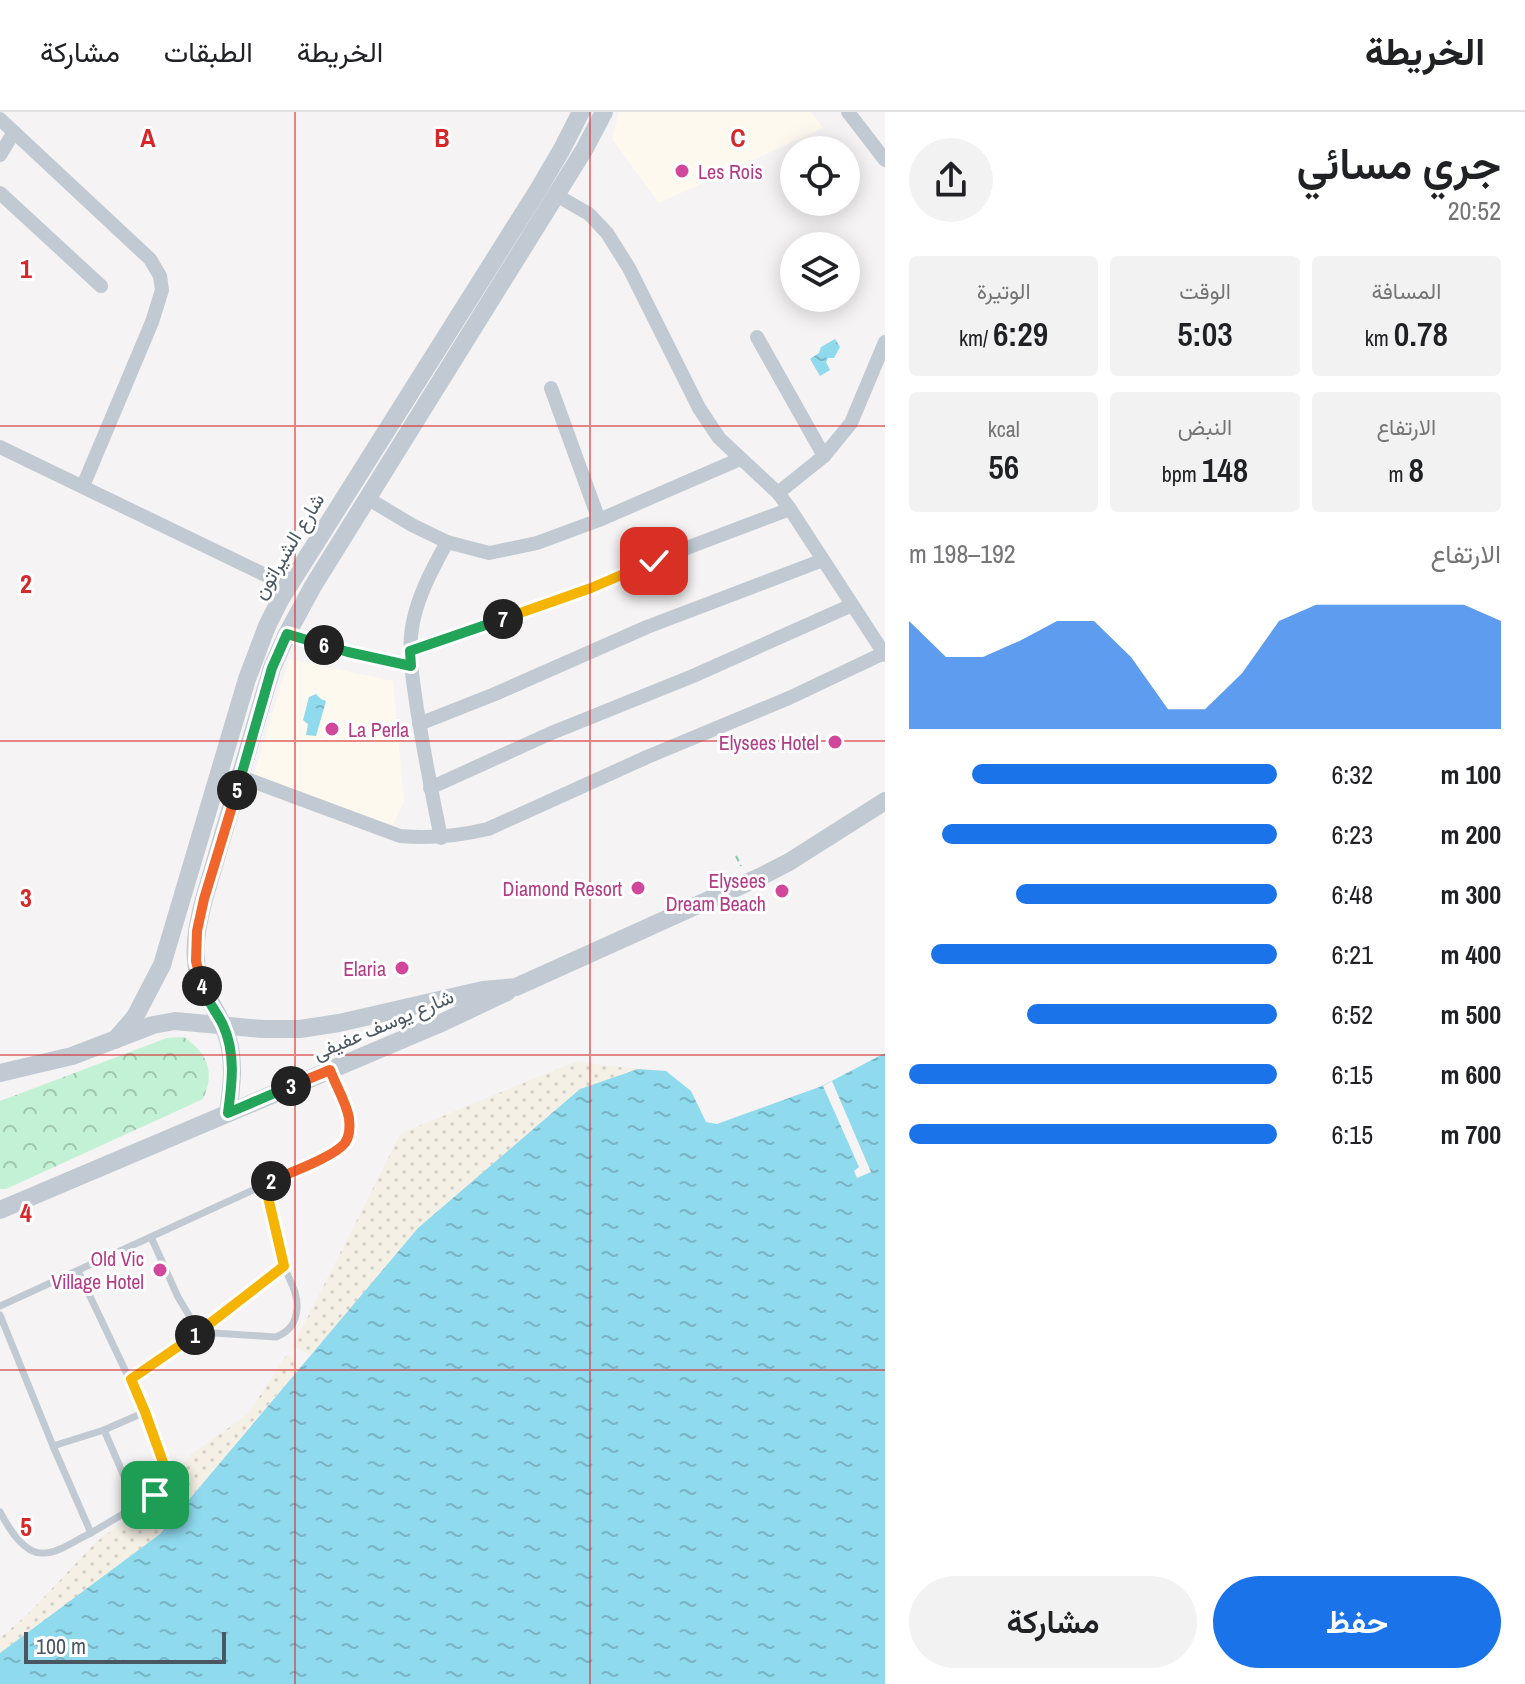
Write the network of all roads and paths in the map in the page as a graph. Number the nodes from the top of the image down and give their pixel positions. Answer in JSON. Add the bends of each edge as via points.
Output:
{"nodes":[{"id":1,"x":581,"y":112,"type":"edge"},
{"id":2,"x":604,"y":112,"type":"edge"},
{"id":3,"x":848,"y":112,"type":"edge"},
{"id":4,"x":0,"y":119,"type":"edge"},
{"id":5,"x":14,"y":132,"type":"junction"},
{"id":6,"x":0,"y":155,"type":"edge"},
{"id":7,"x":885,"y":160,"type":"edge"},
{"id":8,"x":0,"y":193,"type":"edge"},
{"id":9,"x":556,"y":195,"type":"junction"},
{"id":10,"x":101,"y":286,"type":"dead end"},
{"id":11,"x":757,"y":337,"type":"dead end"},
{"id":12,"x":885,"y":342,"type":"edge"},
{"id":13,"x":551,"y":388,"type":"dead end"},
{"id":14,"x":0,"y":447,"type":"edge"},
{"id":15,"x":824,"y":456,"type":"junction"},
{"id":16,"x":740,"y":459,"type":"junction"},
{"id":17,"x":83,"y":486,"type":"junction"},
{"id":18,"x":778,"y":493,"type":"junction"},
{"id":19,"x":367,"y":498,"type":"junction"},
{"id":20,"x":790,"y":509,"type":"junction"},
{"id":21,"x":599,"y":520,"type":"junction"},
{"id":22,"x":447,"y":542,"type":"junction"},
{"id":23,"x":823,"y":560,"type":"junction"},
{"id":24,"x":288,"y":586,"type":"junction"},
{"id":25,"x":852,"y":605,"type":"junction"},
{"id":26,"x":287,"y":634,"type":"junction"},
{"id":27,"x":884,"y":654,"type":"edge"},
{"id":28,"x":410,"y":658,"type":"junction"},
{"id":29,"x":419,"y":724,"type":"junction"},
{"id":30,"x":241,"y":777,"type":"junction"},
{"id":31,"x":430,"y":788,"type":"junction"},
{"id":32,"x":885,"y":801,"type":"edge"},
{"id":33,"x":441,"y":838,"type":"junction"},
{"id":34,"x":516,"y":987,"type":"junction"},
{"id":35,"x":223,"y":1025,"type":"junction"},
{"id":36,"x":115,"y":1040,"type":"junction"},
{"id":37,"x":330,"y":1070,"type":"junction"},
{"id":38,"x":1,"y":1072,"type":"edge"},
{"id":39,"x":228,"y":1113,"type":"junction"},
{"id":40,"x":265,"y":1184,"type":"junction"},
{"id":41,"x":0,"y":1210,"type":"edge"},
{"id":42,"x":151,"y":1237,"type":"junction"},
{"id":43,"x":284,"y":1266,"type":"junction"},
{"id":44,"x":78,"y":1271,"type":"junction"},
{"id":45,"x":0,"y":1306,"type":"edge"},
{"id":46,"x":0,"y":1315,"type":"edge"},
{"id":47,"x":199,"y":1332,"type":"junction"},
{"id":48,"x":131,"y":1379,"type":"junction"},
{"id":49,"x":145,"y":1412,"type":"junction"},
{"id":50,"x":104,"y":1430,"type":"junction"},
{"id":51,"x":53,"y":1446,"type":"junction"},
{"id":52,"x":137,"y":1506,"type":"junction"},
{"id":53,"x":0,"y":1512,"type":"edge"},
{"id":54,"x":91,"y":1533,"type":"junction"}],
"edges":[{"from":1,"to":24,"type":"street","name":"شارع الشيراتون","via":[[538,190]]},
{"from":2,"to":9,"type":"street","name":"شارع الشيراتون"},
{"from":3,"to":7,"type":"street"},
{"from":4,"to":5,"type":"street"},
{"from":5,"to":6,"type":"street"},
{"from":5,"to":17,"type":"street","via":[[150,259],[160,276],[162,290],[152,322]]},
{"from":8,"to":10,"type":"street"},
{"from":9,"to":16,"type":"street","via":[[589,214],[607,233],[699,408]]},
{"from":9,"to":19,"type":"street","name":"شارع الشيراتون"},
{"from":11,"to":15,"type":"street"},
{"from":12,"to":15,"type":"street","via":[[851,423]]},
{"from":13,"to":21,"type":"street"},
{"from":14,"to":17,"type":"street"},
{"from":15,"to":18,"type":"street"},
{"from":16,"to":18,"type":"street"},
{"from":16,"to":21,"type":"street"},
{"from":17,"to":24,"type":"street"},
{"from":18,"to":20,"type":"street"},
{"from":19,"to":22,"type":"street"},
{"from":19,"to":26,"type":"street","name":"شارع الشيراتون"},
{"from":20,"to":23,"type":"street"},
{"from":20,"to":28,"type":"street"},
{"from":21,"to":22,"type":"street","via":[[537,543],[489,553]]},
{"from":22,"to":28,"type":"street","via":[[423,588]]},
{"from":23,"to":25,"type":"street"},
{"from":23,"to":29,"type":"street","via":[[647,627]]},
{"from":24,"to":36,"type":"street","name":"شارع الشيراتون","via":[[252,666],[162,965],[135,1017]]},
{"from":25,"to":27,"type":"street"},
{"from":25,"to":31,"type":"street"},
{"from":26,"to":28,"type":"street","via":[[348,652]]},
{"from":26,"to":30,"type":"street","name":"شارع الشيراتون"},
{"from":27,"to":33,"type":"street","via":[[488,829]]},
{"from":28,"to":29,"type":"street"},
{"from":29,"to":31,"type":"street"},
{"from":30,"to":33,"type":"street","via":[[400,836]]},
{"from":30,"to":35,"type":"street","name":"شارع الشيراتون","via":[[197,931],[196,961],[203,990]]},
{"from":31,"to":33,"type":"street"},
{"from":32,"to":34,"type":"street","via":[[762,876]]},
{"from":34,"to":35,"type":"street","via":[[300,1029]]},
{"from":34,"to":37,"type":"street","name":"شارع يوسف عفيفى"},
{"from":35,"to":36,"type":"street","via":[[175,1021]]},
{"from":35,"to":39,"type":"street","name":"شارع الشيراتون","via":[[232,1060]]},
{"from":36,"to":38,"type":"street"},
{"from":37,"to":39,"type":"street","name":"شارع يوسف عفيفى"},
{"from":37,"to":40,"type":"lane","via":[[349,1119],[345,1144]]},
{"from":39,"to":41,"type":"street","name":"شارع يوسف عفيفى"},
{"from":40,"to":42,"type":"lane"},
{"from":40,"to":43,"type":"lane"},
{"from":42,"to":44,"type":"lane"},
{"from":42,"to":47,"type":"lane"},
{"from":43,"to":47,"type":"lane"},
{"from":43,"to":47,"type":"lane","via":[[297,1306],[294,1324],[286,1333],[276,1337]]},
{"from":44,"to":45,"type":"lane"},
{"from":44,"to":48,"type":"lane"},
{"from":46,"to":51,"type":"lane"},
{"from":47,"to":48,"type":"lane"},
{"from":48,"to":49,"type":"lane"},
{"from":49,"to":50,"type":"lane"},
{"from":49,"to":52,"type":"lane","via":[[164,1475],[155,1495]]},
{"from":50,"to":51,"type":"lane"},
{"from":50,"to":52,"type":"lane"},
{"from":51,"to":54,"type":"lane"},
{"from":52,"to":54,"type":"lane"},
{"from":53,"to":54,"type":"lane","via":[[29,1550],[44,1553]]}]}
